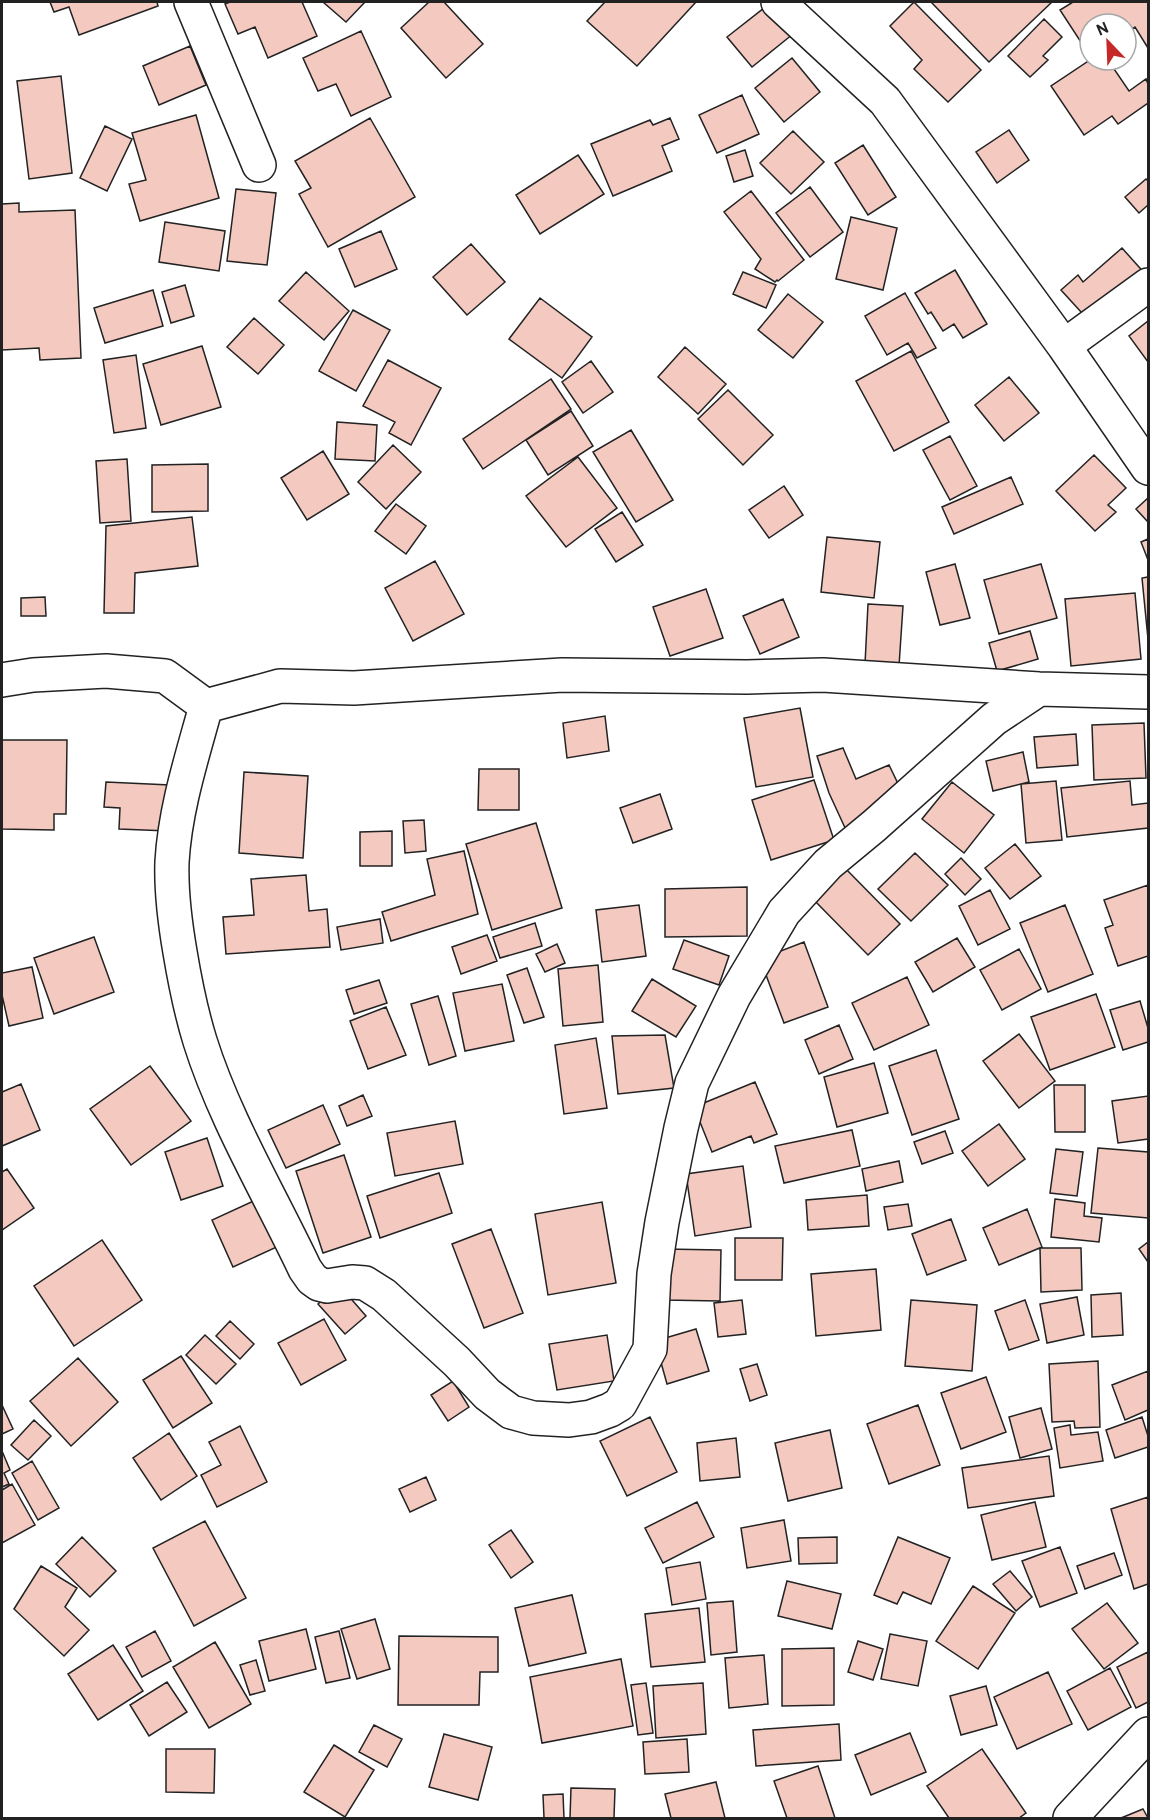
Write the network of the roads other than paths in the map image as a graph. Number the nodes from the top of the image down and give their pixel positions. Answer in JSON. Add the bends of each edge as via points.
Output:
{"nodes":[{"id":1,"x":191,"y":2,"type":"edge"},
{"id":2,"x":778,"y":2,"type":"edge"},
{"id":3,"x":259,"y":165,"type":"dead end"},
{"id":4,"x":1149,"y":285,"type":"edge"},
{"id":5,"x":1064,"y":346,"type":"junction"},
{"id":6,"x":1149,"y":468,"type":"edge"},
{"id":7,"x":2,"y":680,"type":"edge"},
{"id":8,"x":1039,"y":689,"type":"junction"},
{"id":9,"x":1149,"y":692,"type":"edge"},
{"id":10,"x":206,"y":706,"type":"junction"},
{"id":11,"x":1149,"y":1734,"type":"edge"},
{"id":12,"x":1070,"y":1818,"type":"edge"}],
"edges":[{"from":1,"to":3,"type":"street"},
{"from":2,"to":5,"type":"street","via":[[885,101]]},
{"from":4,"to":5,"type":"street"},
{"from":5,"to":6,"type":"street"},
{"from":7,"to":10,"type":"street","via":[[106,671],[165,676]]},
{"from":8,"to":9,"type":"street"},
{"from":8,"to":10,"type":"street","via":[[823,675],[562,675],[354,688],[280,686]]},
{"from":8,"to":10,"type":"street","via":[[994,718],[828,864],[784,912],[734,996],[692,1083],[662,1222],[654,1274],[650,1349],[620,1404],[591,1417],[568,1420],[511,1412],[487,1394],[384,1295],[365,1283],[319,1284],[305,1269],[256,1173],[200,1041],[174,917],[172,862],[179,807]]},
{"from":11,"to":12,"type":"street"}]}
